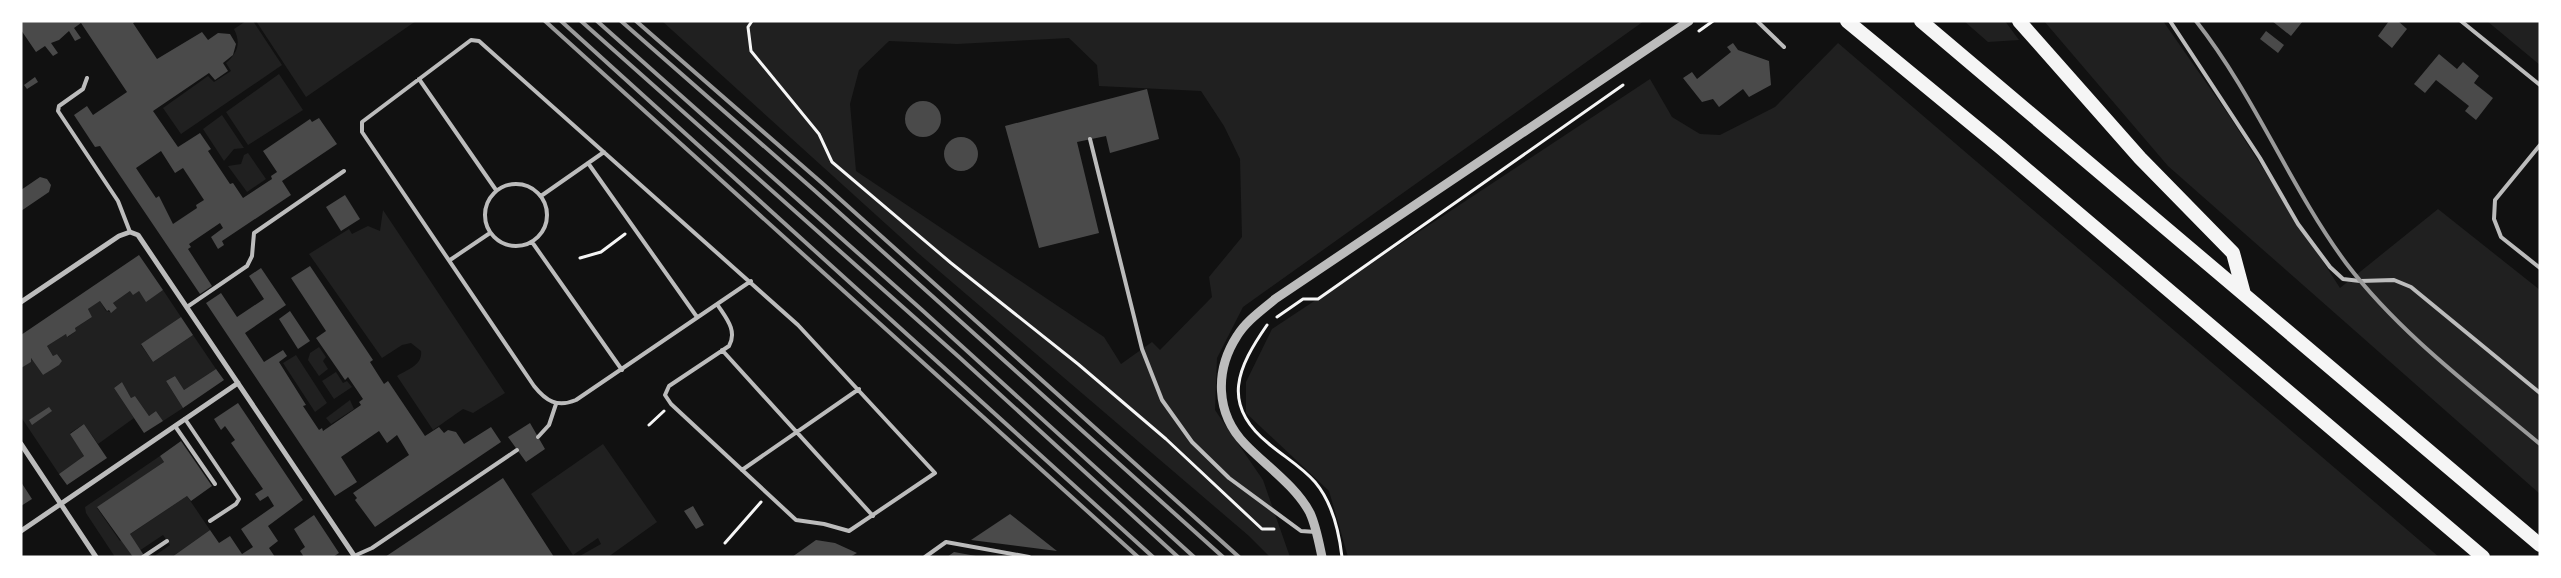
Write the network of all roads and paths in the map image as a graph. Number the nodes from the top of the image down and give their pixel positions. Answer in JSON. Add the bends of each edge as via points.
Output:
{"nodes":[{"id":1,"x":752,"y":21,"type":"edge"},
{"id":2,"x":1689,"y":21,"type":"edge"},
{"id":3,"x":1713,"y":21,"type":"edge"},
{"id":4,"x":1757,"y":21,"type":"edge"},
{"id":5,"x":1848,"y":21,"type":"edge"},
{"id":6,"x":1921,"y":21,"type":"edge"},
{"id":7,"x":2019,"y":21,"type":"edge"},
{"id":8,"x":2170,"y":21,"type":"edge"},
{"id":9,"x":2462,"y":21,"type":"edge"},
{"id":10,"x":1697,"y":32,"type":"dead end"},
{"id":11,"x":1784,"y":47,"type":"dead end"},
{"id":12,"x":87,"y":78,"type":"dead end"},
{"id":13,"x":419,"y":79,"type":"junction"},
{"id":14,"x":1626,"y":83,"type":"dead end"},
{"id":15,"x":2540,"y":85,"type":"edge"},
{"id":16,"x":1090,"y":139,"type":"dead end"},
{"id":17,"x":2540,"y":145,"type":"edge"},
{"id":18,"x":604,"y":152,"type":"junction"},
{"id":19,"x":588,"y":163,"type":"junction"},
{"id":20,"x":344,"y":171,"type":"dead end"},
{"id":21,"x":496,"y":190,"type":"junction"},
{"id":22,"x":541,"y":196,"type":"junction"},
{"id":23,"x":634,"y":228,"type":"junction"},
{"id":24,"x":130,"y":232,"type":"junction"},
{"id":25,"x":490,"y":233,"type":"junction"},
{"id":26,"x":532,"y":242,"type":"junction"},
{"id":27,"x":580,"y":258,"type":"dead end"},
{"id":28,"x":450,"y":260,"type":"junction"},
{"id":29,"x":2540,"y":268,"type":"edge"},
{"id":30,"x":751,"y":281,"type":"junction"},
{"id":31,"x":2244,"y":294,"type":"junction"},
{"id":32,"x":21,"y":302,"type":"edge"},
{"id":33,"x":717,"y":304,"type":"junction"},
{"id":34,"x":187,"y":307,"type":"junction"},
{"id":35,"x":697,"y":317,"type":"junction"},
{"id":36,"x":722,"y":350,"type":"junction"},
{"id":37,"x":622,"y":370,"type":"junction"},
{"id":38,"x":238,"y":383,"type":"junction"},
{"id":39,"x":859,"y":389,"type":"junction"},
{"id":40,"x":2540,"y":393,"type":"edge"},
{"id":41,"x":556,"y":404,"type":"junction"},
{"id":42,"x":671,"y":404,"type":"junction"},
{"id":43,"x":185,"y":420,"type":"junction"},
{"id":44,"x":176,"y":426,"type":"junction"},
{"id":45,"x":650,"y":426,"type":"dead end"},
{"id":46,"x":796,"y":431,"type":"junction"},
{"id":47,"x":538,"y":437,"type":"dead end"},
{"id":48,"x":21,"y":444,"type":"edge"},
{"id":49,"x":517,"y":450,"type":"dead end"},
{"id":50,"x":742,"y":470,"type":"junction"},
{"id":51,"x":215,"y":484,"type":"dead end"},
{"id":52,"x":768,"y":494,"type":"junction"},
{"id":53,"x":61,"y":504,"type":"junction"},
{"id":54,"x":873,"y":516,"type":"junction"},
{"id":55,"x":210,"y":521,"type":"dead end"},
{"id":56,"x":1274,"y":529,"type":"dead end"},
{"id":57,"x":21,"y":531,"type":"edge"},
{"id":58,"x":1316,"y":532,"type":"junction"},
{"id":59,"x":167,"y":541,"type":"dead end"},
{"id":60,"x":725,"y":543,"type":"dead end"},
{"id":61,"x":2540,"y":545,"type":"edge"},
{"id":62,"x":96,"y":557,"type":"edge"},
{"id":63,"x":143,"y":557,"type":"edge"},
{"id":64,"x":354,"y":557,"type":"edge"},
{"id":65,"x":925,"y":557,"type":"edge"},
{"id":66,"x":1029,"y":557,"type":"edge"},
{"id":67,"x":1322,"y":557,"type":"edge"},
{"id":68,"x":1342,"y":557,"type":"edge"},
{"id":69,"x":2483,"y":557,"type":"edge"}],
"edges":[{"from":1,"to":56,"type":"path","via":[[748,27],[751,51],[819,134],[832,162],[951,263],[1078,364],[1166,439],[1262,528]]},
{"from":2,"to":58,"type":"street","via":[[1275,298],[1238,334],[1227,355],[1220,380],[1224,410],[1243,442],[1310,513]]},
{"from":3,"to":10,"type":"path"},
{"from":4,"to":11,"type":"lane"},
{"from":5,"to":69,"type":"highway"},
{"from":6,"to":31,"type":"highway"},
{"from":7,"to":31,"type":"highway","via":[[2196,219],[2233,253]]},
{"from":8,"to":40,"type":"lane","via":[[2255,150],[2298,224],[2330,267],[2343,279],[2394,280],[2411,288]]},
{"from":9,"to":15,"type":"lane"},
{"from":12,"to":24,"type":"lane","via":[[83,89],[59,106],[58,111],[118,201]]},
{"from":13,"to":18,"type":"lane","via":[[470,40],[476,40]]},
{"from":13,"to":21,"type":"lane"},
{"from":13,"to":28,"type":"lane","via":[[365,118],[361,128]]},
{"from":14,"to":68,"type":"path","via":[[1318,299],[1303,299],[1270,321],[1251,348],[1242,366],[1238,391],[1244,414],[1266,442],[1292,460],[1316,483],[1331,507]]},
{"from":16,"to":58,"type":"lane","via":[[1142,348],[1162,400],[1183,432],[1222,471],[1301,531]]},
{"from":17,"to":29,"type":"lane","via":[[2495,200],[2494,219],[2500,237]]},
{"from":18,"to":19,"type":"lane"},
{"from":18,"to":30,"type":"lane"},
{"from":19,"to":22,"type":"lane"},
{"from":19,"to":23,"type":"lane"},
{"from":20,"to":34,"type":"lane","via":[[254,233],[252,256],[247,266]]},
{"from":21,"to":22,"type":"lane","via":[[505,185],[520,184],[534,189]]},
{"from":21,"to":25,"type":"lane","via":[[484,215]]},
{"from":22,"to":26,"type":"lane","via":[[546,206],[546,221],[540,235]]},
{"from":23,"to":27,"type":"path","via":[[601,252]]},
{"from":23,"to":35,"type":"lane"},
{"from":24,"to":32,"type":"street","via":[[119,236]]},
{"from":24,"to":34,"type":"street","via":[[138,235]]},
{"from":25,"to":26,"type":"lane","via":[[509,246]]},
{"from":25,"to":28,"type":"lane"},
{"from":26,"to":37,"type":"lane"},
{"from":28,"to":41,"type":"lane","via":[[534,386]]},
{"from":30,"to":33,"type":"lane"},
{"from":30,"to":39,"type":"lane"},
{"from":31,"to":61,"type":"highway"},
{"from":33,"to":35,"type":"lane"},
{"from":33,"to":36,"type":"lane","via":[[733,334],[729,346]]},
{"from":34,"to":38,"type":"street"},
{"from":35,"to":37,"type":"lane"},
{"from":36,"to":42,"type":"lane","via":[[669,386],[665,395]]},
{"from":36,"to":46,"type":"lane"},
{"from":37,"to":41,"type":"lane","via":[[576,400]]},
{"from":38,"to":43,"type":"street"},
{"from":38,"to":64,"type":"street"},
{"from":39,"to":46,"type":"lane"},
{"from":39,"to":54,"type":"lane","via":[[935,473]]},
{"from":41,"to":47,"type":"lane","via":[[549,425]]},
{"from":42,"to":45,"type":"path"},
{"from":42,"to":50,"type":"lane"},
{"from":43,"to":44,"type":"street"},
{"from":43,"to":55,"type":"lane","via":[[239,499]]},
{"from":44,"to":51,"type":"lane"},
{"from":44,"to":53,"type":"street"},
{"from":46,"to":50,"type":"lane"},
{"from":46,"to":54,"type":"lane"},
{"from":48,"to":53,"type":"street"},
{"from":49,"to":64,"type":"lane"},
{"from":50,"to":52,"type":"lane"},
{"from":52,"to":54,"type":"lane","via":[[802,522],[849,531]]},
{"from":52,"to":60,"type":"path"},
{"from":53,"to":57,"type":"street"},
{"from":53,"to":62,"type":"street"},
{"from":58,"to":67,"type":"street"},
{"from":59,"to":63,"type":"lane"},
{"from":65,"to":66,"type":"lane","via":[[946,542]]}]}
